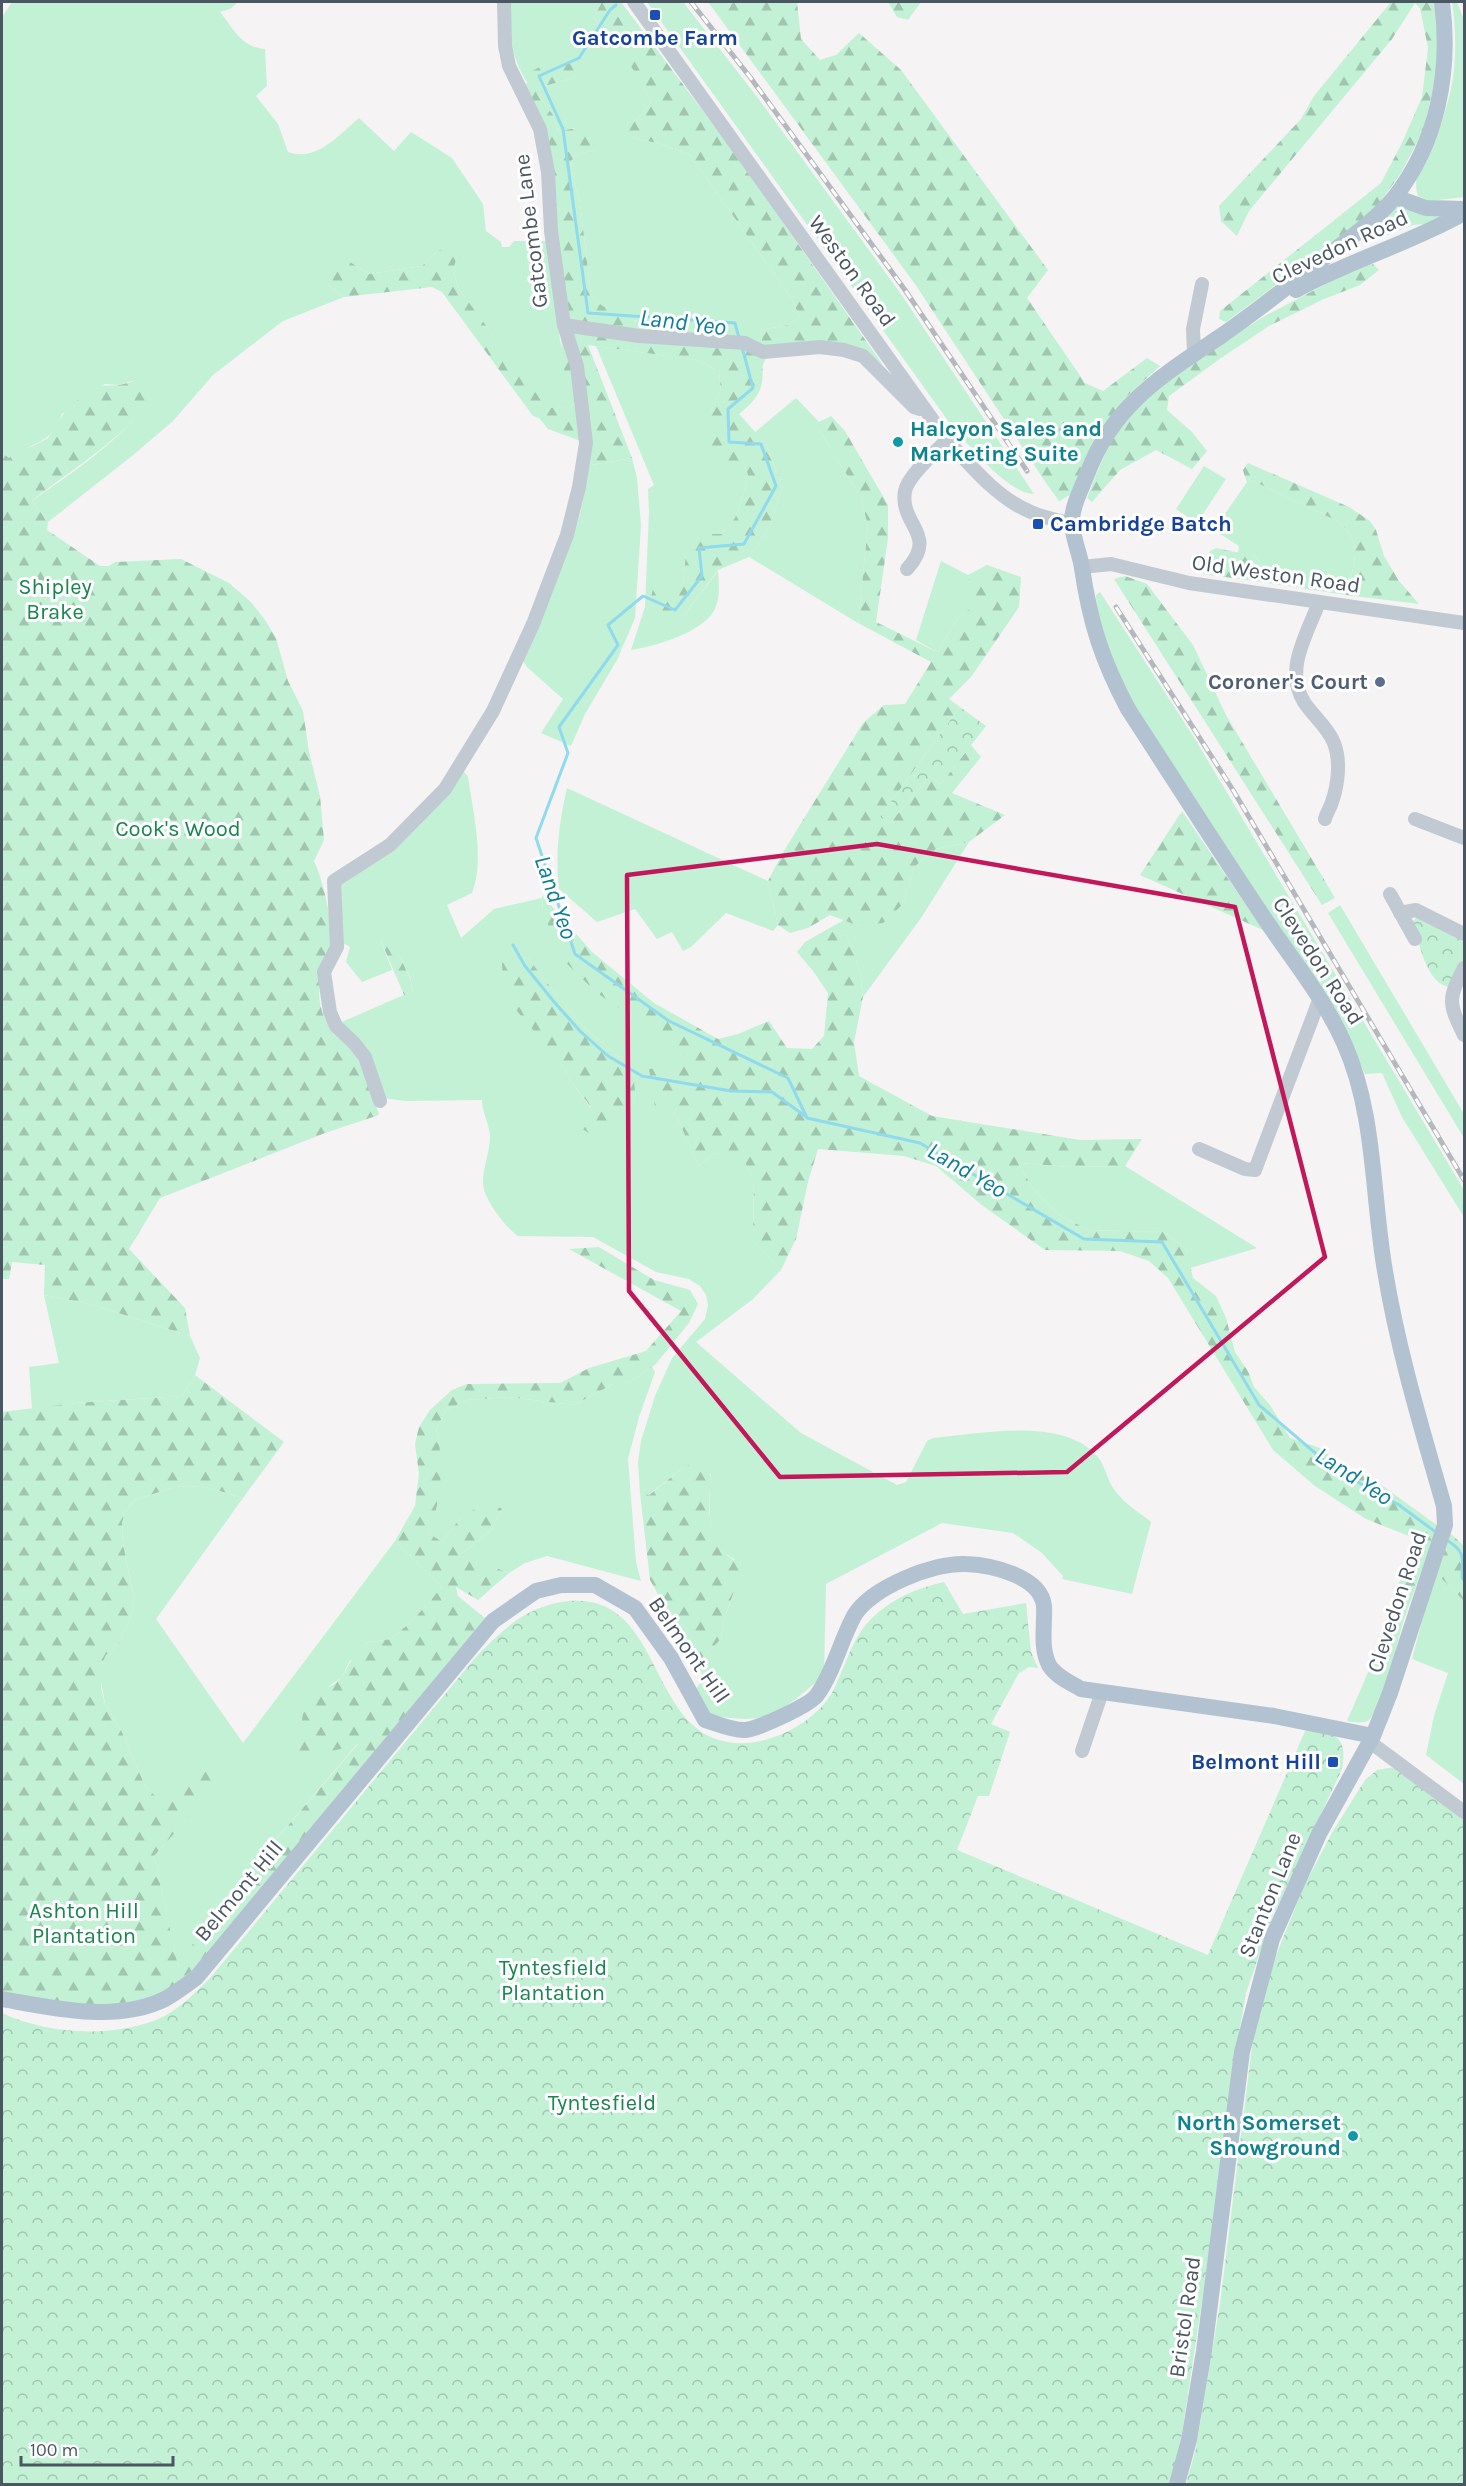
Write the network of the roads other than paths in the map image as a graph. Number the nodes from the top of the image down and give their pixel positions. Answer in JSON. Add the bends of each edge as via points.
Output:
{"nodes":[{"id":1,"x":504,"y":2,"type":"edge"},
{"id":2,"x":634,"y":2,"type":"edge"},
{"id":3,"x":1442,"y":2,"type":"edge"},
{"id":4,"x":1395,"y":197,"type":"junction"},
{"id":5,"x":1464,"y":211,"type":"edge"},
{"id":6,"x":1366,"y":225,"type":"junction"},
{"id":7,"x":1443,"y":225,"type":"junction"},
{"id":8,"x":1202,"y":285,"type":"dead end"},
{"id":9,"x":1256,"y":312,"type":"junction"},
{"id":10,"x":564,"y":325,"type":"junction"},
{"id":11,"x":1194,"y":353,"type":"junction"},
{"id":12,"x":925,"y":410,"type":"junction"},
{"id":13,"x":947,"y":440,"type":"junction"},
{"id":14,"x":1072,"y":524,"type":"junction"},
{"id":15,"x":1082,"y":567,"type":"junction"},
{"id":16,"x":907,"y":569,"type":"dead end"},
{"id":17,"x":1319,"y":602,"type":"junction"},
{"id":18,"x":1464,"y":622,"type":"edge"},
{"id":19,"x":1325,"y":819,"type":"dead end"},
{"id":20,"x":1415,"y":819,"type":"dead end"},
{"id":21,"x":1464,"y":838,"type":"edge"},
{"id":22,"x":1390,"y":894,"type":"dead end"},
{"id":23,"x":1400,"y":913,"type":"junction"},
{"id":24,"x":1464,"y":934,"type":"edge"},
{"id":25,"x":1415,"y":939,"type":"dead end"},
{"id":26,"x":1464,"y":968,"type":"edge"},
{"id":27,"x":1320,"y":998,"type":"junction"},
{"id":28,"x":1464,"y":1035,"type":"edge"},
{"id":29,"x":380,"y":1101,"type":"dead end"},
{"id":30,"x":1199,"y":1149,"type":"dead end"},
{"id":31,"x":1102,"y":1692,"type":"junction"},
{"id":32,"x":1371,"y":1739,"type":"junction"},
{"id":33,"x":1082,"y":1751,"type":"dead end"},
{"id":34,"x":1464,"y":1812,"type":"edge"},
{"id":35,"x":2,"y":1999,"type":"edge"},
{"id":36,"x":1230,"y":2154,"type":"joint"},
{"id":37,"x":1177,"y":2484,"type":"edge"}],
"edges":[{"from":1,"to":10,"type":"street","name":"Gatcombe Lane","via":[[509,66],[540,129],[548,172],[551,231]]},
{"from":2,"to":12,"type":"street","name":"Weston Road"},
{"from":3,"to":4,"type":"main road","via":[[1445,51],[1438,106],[1423,151]]},
{"from":4,"to":5,"type":"main road","name":"Clevedon Road","via":[[1426,208]]},
{"from":4,"to":6,"type":"main road","name":"Clevedon Road"},
{"from":5,"to":7,"type":"main road","name":"Clevedon Road"},
{"from":6,"to":7,"type":"main road","name":"Clevedon Road","via":[[1371,241],[1377,243],[1412,230]]},
{"from":6,"to":9,"type":"main road","name":"Clevedon Road"},
{"from":7,"to":9,"type":"main road","name":"Clevedon Road","via":[[1332,270]]},
{"from":8,"to":11,"type":"street","via":[[1193,329]]},
{"from":9,"to":11,"type":"main road","name":"Clevedon Road"},
{"from":10,"to":12,"type":"street","name":"Gatcombe Lane","via":[[639,336],[741,343],[763,352],[820,347],[844,350],[863,356],[914,407]]},
{"from":10,"to":29,"type":"street","via":[[577,366],[586,443],[567,535],[533,624],[493,711],[445,789],[390,844],[334,881],[337,946],[324,972],[330,1012],[336,1026],[365,1057]]},
{"from":11,"to":14,"type":"main road","name":"Clevedon Road","via":[[1138,395],[1107,433],[1094,456]]},
{"from":12,"to":13,"type":"street","name":"Weston Road"},
{"from":13,"to":14,"type":"street","name":"Weston Road","via":[[1003,495],[1029,512]]},
{"from":13,"to":16,"type":"street","via":[[905,488],[905,503],[920,537],[920,550]]},
{"from":14,"to":15,"type":"main road","name":"Clevedon Road"},
{"from":15,"to":17,"type":"street","name":"Old Weston Road","via":[[1111,564],[1189,583]]},
{"from":15,"to":27,"type":"main road","name":"Clevedon Road","via":[[1088,610],[1101,652],[1128,709]]},
{"from":17,"to":18,"type":"street","name":"Old Weston Road"},
{"from":17,"to":19,"type":"street","via":[[1295,664],[1295,681],[1304,702],[1334,743],[1337,779]]},
{"from":20,"to":21,"type":"street"},
{"from":22,"to":23,"type":"street"},
{"from":23,"to":24,"type":"street","via":[[1416,910]]},
{"from":23,"to":25,"type":"street"},
{"from":26,"to":28,"type":"street","via":[[1451,992]]},
{"from":27,"to":30,"type":"street","via":[[1255,1170]]},
{"from":27,"to":32,"type":"main road","name":"Clevedon Road","via":[[1344,1043],[1356,1078],[1369,1134],[1384,1263],[1403,1365],[1444,1506],[1443,1537]]},
{"from":31,"to":32,"type":"main road","name":"Belmont Hill","via":[[1274,1716]]},
{"from":31,"to":33,"type":"street"},
{"from":31,"to":35,"type":"main road","name":"Belmont Hill","via":[[1082,1689],[1049,1665],[1044,1641],[1044,1604],[1034,1587],[998,1569],[964,1563],[896,1581],[855,1615],[836,1662],[816,1697],[779,1718],[744,1730],[705,1720],[671,1658],[635,1608],[595,1586],[561,1585],[536,1591],[493,1621],[196,1978],[164,1999],[125,2009],[82,2013]]},
{"from":32,"to":34,"type":"street"},
{"from":32,"to":36,"type":"main road","name":"Stanton Lane","via":[[1318,1834],[1272,1939],[1242,2052]]},
{"from":36,"to":37,"type":"main road","name":"Bristol Road","via":[[1204,2351],[1189,2440]]}]}
